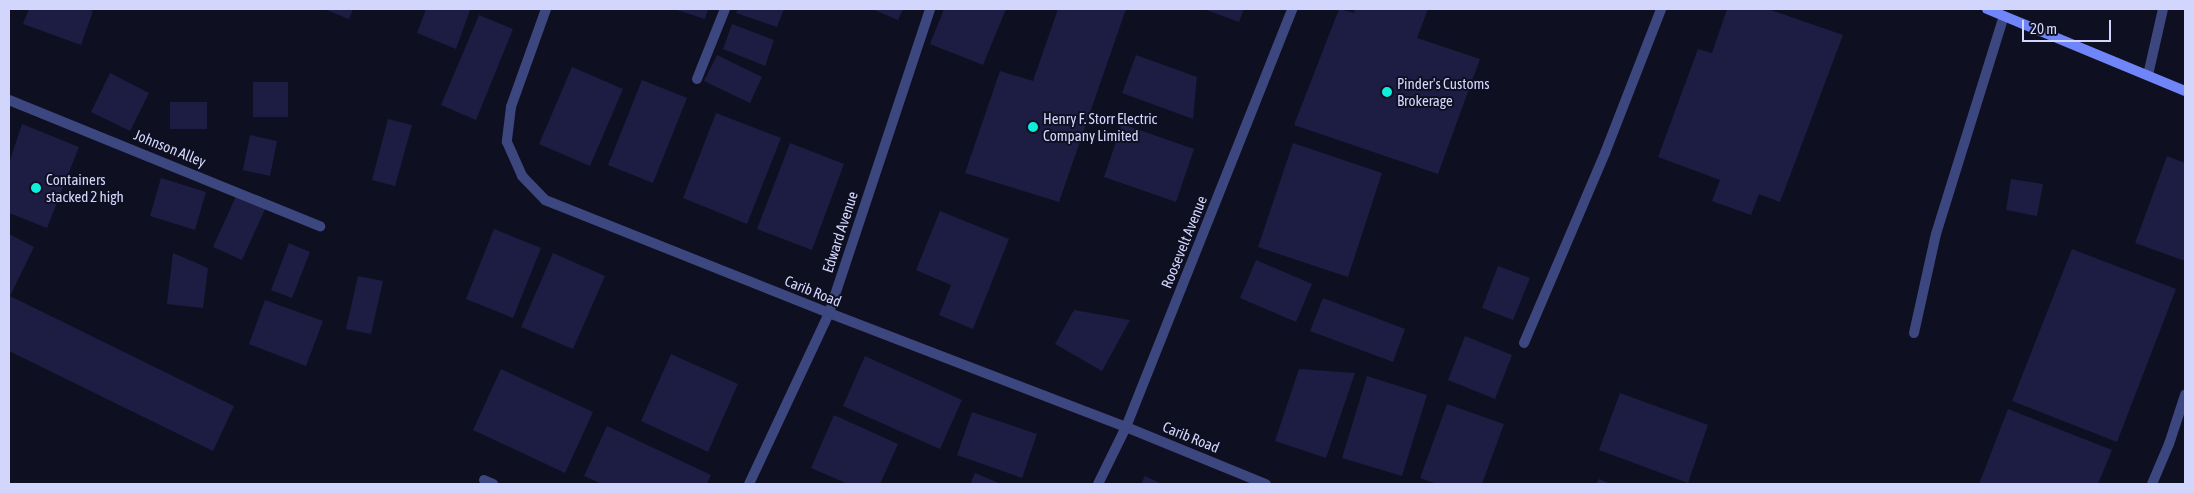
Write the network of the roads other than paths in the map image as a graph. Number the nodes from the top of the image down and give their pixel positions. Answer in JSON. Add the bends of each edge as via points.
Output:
{"nodes":[{"id":1,"x":546,"y":9,"type":"edge"},
{"id":2,"x":725,"y":9,"type":"edge"},
{"id":3,"x":930,"y":9,"type":"edge"},
{"id":4,"x":1292,"y":9,"type":"edge"},
{"id":5,"x":1661,"y":9,"type":"edge"},
{"id":6,"x":1987,"y":9,"type":"edge"},
{"id":7,"x":2163,"y":9,"type":"edge"},
{"id":8,"x":2004,"y":16,"type":"junction"},
{"id":9,"x":2148,"y":75,"type":"junction"},
{"id":10,"x":697,"y":80,"type":"dead end"},
{"id":11,"x":2185,"y":91,"type":"edge"},
{"id":12,"x":9,"y":100,"type":"edge"},
{"id":13,"x":320,"y":226,"type":"dead end"},
{"id":14,"x":829,"y":313,"type":"junction"},
{"id":15,"x":1914,"y":333,"type":"dead end"},
{"id":16,"x":1524,"y":343,"type":"dead end"},
{"id":17,"x":2185,"y":395,"type":"edge"},
{"id":18,"x":1126,"y":427,"type":"junction"},
{"id":19,"x":749,"y":484,"type":"edge"},
{"id":20,"x":1098,"y":484,"type":"edge"},
{"id":21,"x":1266,"y":484,"type":"edge"},
{"id":22,"x":2152,"y":484,"type":"edge"}],
"edges":[{"from":1,"to":14,"type":"street","name":"Carib Road","via":[[511,107],[507,142],[522,176],[545,200]]},
{"from":2,"to":10,"type":"street"},
{"from":3,"to":14,"type":"street","name":"Edward Avenue"},
{"from":4,"to":18,"type":"street","name":"Roosevelt Avenue"},
{"from":5,"to":16,"type":"street","via":[[1605,153]]},
{"from":6,"to":8,"type":"main road"},
{"from":7,"to":9,"type":"street"},
{"from":8,"to":9,"type":"main road"},
{"from":8,"to":15,"type":"street","via":[[1936,234]]},
{"from":9,"to":11,"type":"main road"},
{"from":12,"to":13,"type":"street","name":"Johnson Alley"},
{"from":14,"to":18,"type":"street","name":"Carib Road"},
{"from":14,"to":19,"type":"street","name":"Edward Avenue"},
{"from":17,"to":22,"type":"street"},
{"from":18,"to":20,"type":"street","name":"Roosevelt Avenue"},
{"from":18,"to":21,"type":"street","name":"Carib Road"}]}
